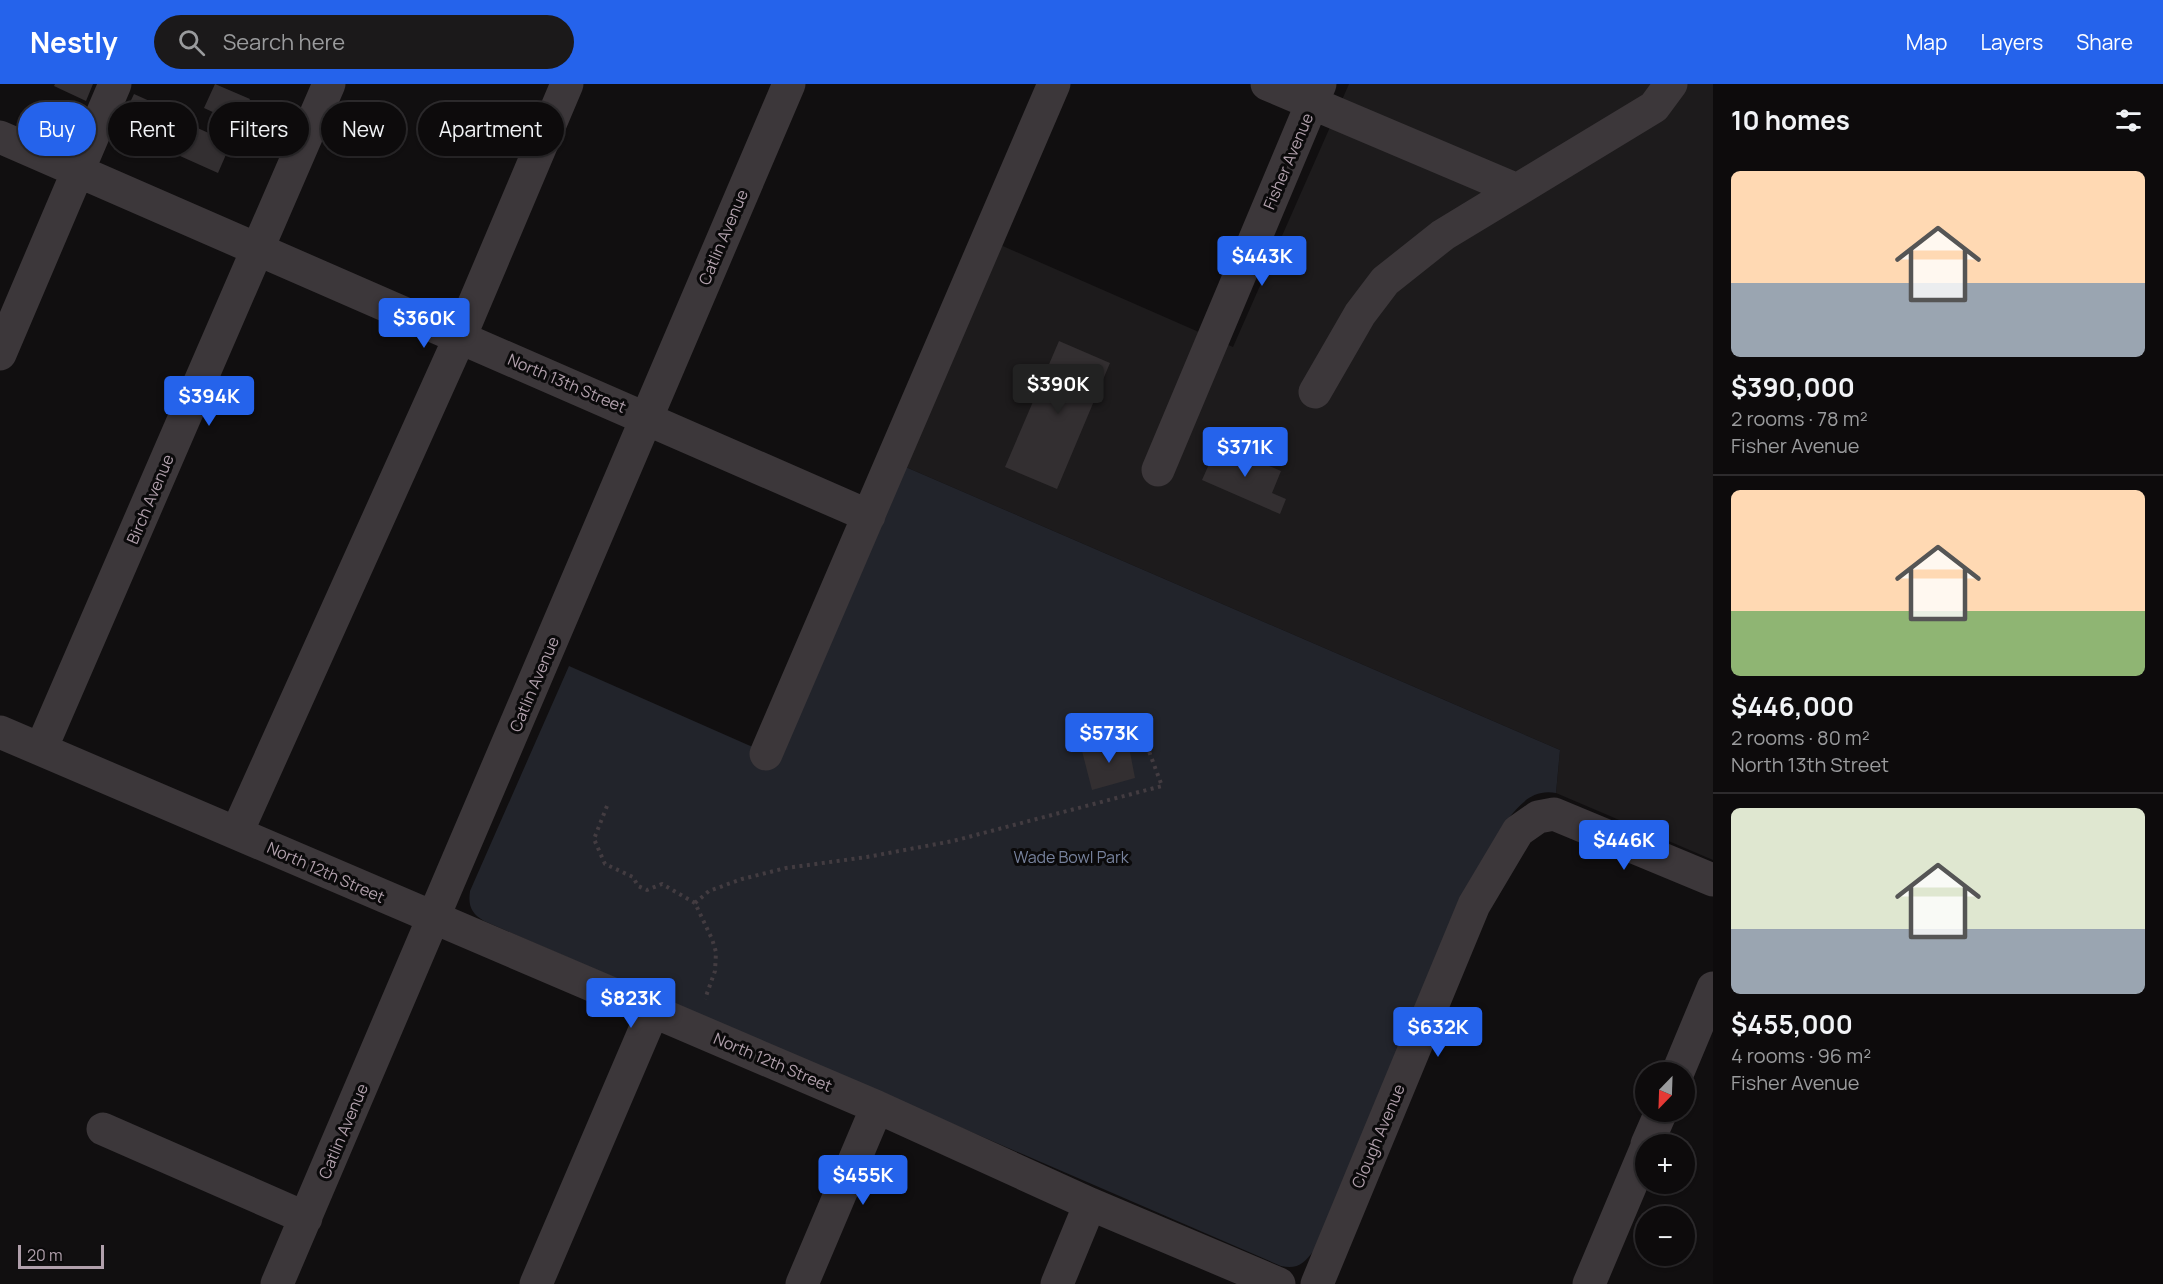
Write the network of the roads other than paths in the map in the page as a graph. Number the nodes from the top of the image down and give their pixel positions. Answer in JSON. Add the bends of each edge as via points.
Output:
{"nodes":[{"id":1,"x":115,"y":84,"type":"edge"},
{"id":2,"x":329,"y":84,"type":"edge"},
{"id":3,"x":567,"y":84,"type":"edge"},
{"id":4,"x":789,"y":84,"type":"edge"},
{"id":5,"x":1054,"y":84,"type":"edge"},
{"id":6,"x":1267,"y":84,"type":"edge"},
{"id":7,"x":1671,"y":84,"type":"edge"},
{"id":8,"x":1316,"y":94,"type":"edge"},
{"id":9,"x":0,"y":137,"type":"edge"},
{"id":10,"x":77,"y":171,"type":"junction"},
{"id":11,"x":1517,"y":190,"type":"junction"},
{"id":12,"x":258,"y":250,"type":"junction"},
{"id":13,"x":460,"y":337,"type":"junction"},
{"id":14,"x":0,"y":354,"type":"edge"},
{"id":15,"x":1315,"y":392,"type":"dead end"},
{"id":16,"x":646,"y":417,"type":"junction"},
{"id":17,"x":1158,"y":470,"type":"dead end"},
{"id":18,"x":869,"y":516,"type":"junction"},
{"id":19,"x":0,"y":732,"type":"edge"},
{"id":20,"x":41,"y":749,"type":"junction"},
{"id":21,"x":766,"y":754,"type":"dead end"},
{"id":22,"x":237,"y":832,"type":"junction"},
{"id":23,"x":1713,"y":880,"type":"edge"},
{"id":24,"x":434,"y":919,"type":"junction"},
{"id":25,"x":1713,"y":988,"type":"edge"},
{"id":26,"x":653,"y":1011,"type":"junction"},
{"id":27,"x":1681,"y":1062,"type":"edge"},
{"id":28,"x":877,"y":1107,"type":"junction"},
{"id":29,"x":103,"y":1129,"type":"dead end"},
{"id":30,"x":1635,"y":1175,"type":"edge"},
{"id":31,"x":1090,"y":1204,"type":"junction"},
{"id":32,"x":306,"y":1218,"type":"junction"},
{"id":33,"x":277,"y":1284,"type":"edge"},
{"id":34,"x":536,"y":1284,"type":"edge"},
{"id":35,"x":802,"y":1284,"type":"edge"},
{"id":36,"x":1057,"y":1284,"type":"edge"},
{"id":37,"x":1279,"y":1284,"type":"edge"},
{"id":38,"x":1317,"y":1284,"type":"edge"},
{"id":39,"x":1589,"y":1284,"type":"edge"}],
"edges":[{"from":1,"to":10,"type":"street"},
{"from":2,"to":12,"type":"street","name":"Birch Avenue"},
{"from":3,"to":13,"type":"street"},
{"from":4,"to":16,"type":"street","name":"Catlin Avenue"},
{"from":5,"to":18,"type":"street"},
{"from":6,"to":8,"type":"street"},
{"from":7,"to":11,"type":"street","via":[[1654,107]]},
{"from":8,"to":11,"type":"street"},
{"from":8,"to":17,"type":"street","name":"Fisher Avenue"},
{"from":9,"to":10,"type":"street","name":"North 13th Street"},
{"from":10,"to":12,"type":"street","name":"North 13th Street"},
{"from":10,"to":14,"type":"street"},
{"from":11,"to":15,"type":"street","via":[[1443,235],[1385,281],[1360,314]]},
{"from":12,"to":13,"type":"street","name":"North 13th Street"},
{"from":12,"to":20,"type":"street","name":"Birch Avenue"},
{"from":13,"to":16,"type":"street","name":"North 13th Street"},
{"from":13,"to":22,"type":"street"},
{"from":16,"to":18,"type":"street","name":"North 13th Street"},
{"from":16,"to":24,"type":"street","name":"Catlin Avenue"},
{"from":18,"to":21,"type":"street"},
{"from":19,"to":20,"type":"street","name":"North 12th Street"},
{"from":20,"to":22,"type":"street","name":"North 12th Street"},
{"from":22,"to":24,"type":"street","name":"North 12th Street"},
{"from":23,"to":38,"type":"street","name":"Clough Avenue","via":[[1554,814],[1538,817],[1518,831],[1474,905]]},
{"from":24,"to":26,"type":"street","name":"North 12th Street"},
{"from":24,"to":32,"type":"street","name":"Catlin Avenue"},
{"from":25,"to":27,"type":"street"},
{"from":26,"to":28,"type":"street","name":"North 12th Street"},
{"from":26,"to":34,"type":"street"},
{"from":28,"to":31,"type":"street","name":"North 12th Street"},
{"from":28,"to":35,"type":"street"},
{"from":29,"to":32,"type":"street"},
{"from":30,"to":39,"type":"street"},
{"from":31,"to":36,"type":"street"},
{"from":31,"to":37,"type":"street","name":"North 12th Street"},
{"from":32,"to":33,"type":"street","name":"Catlin Avenue"}]}
